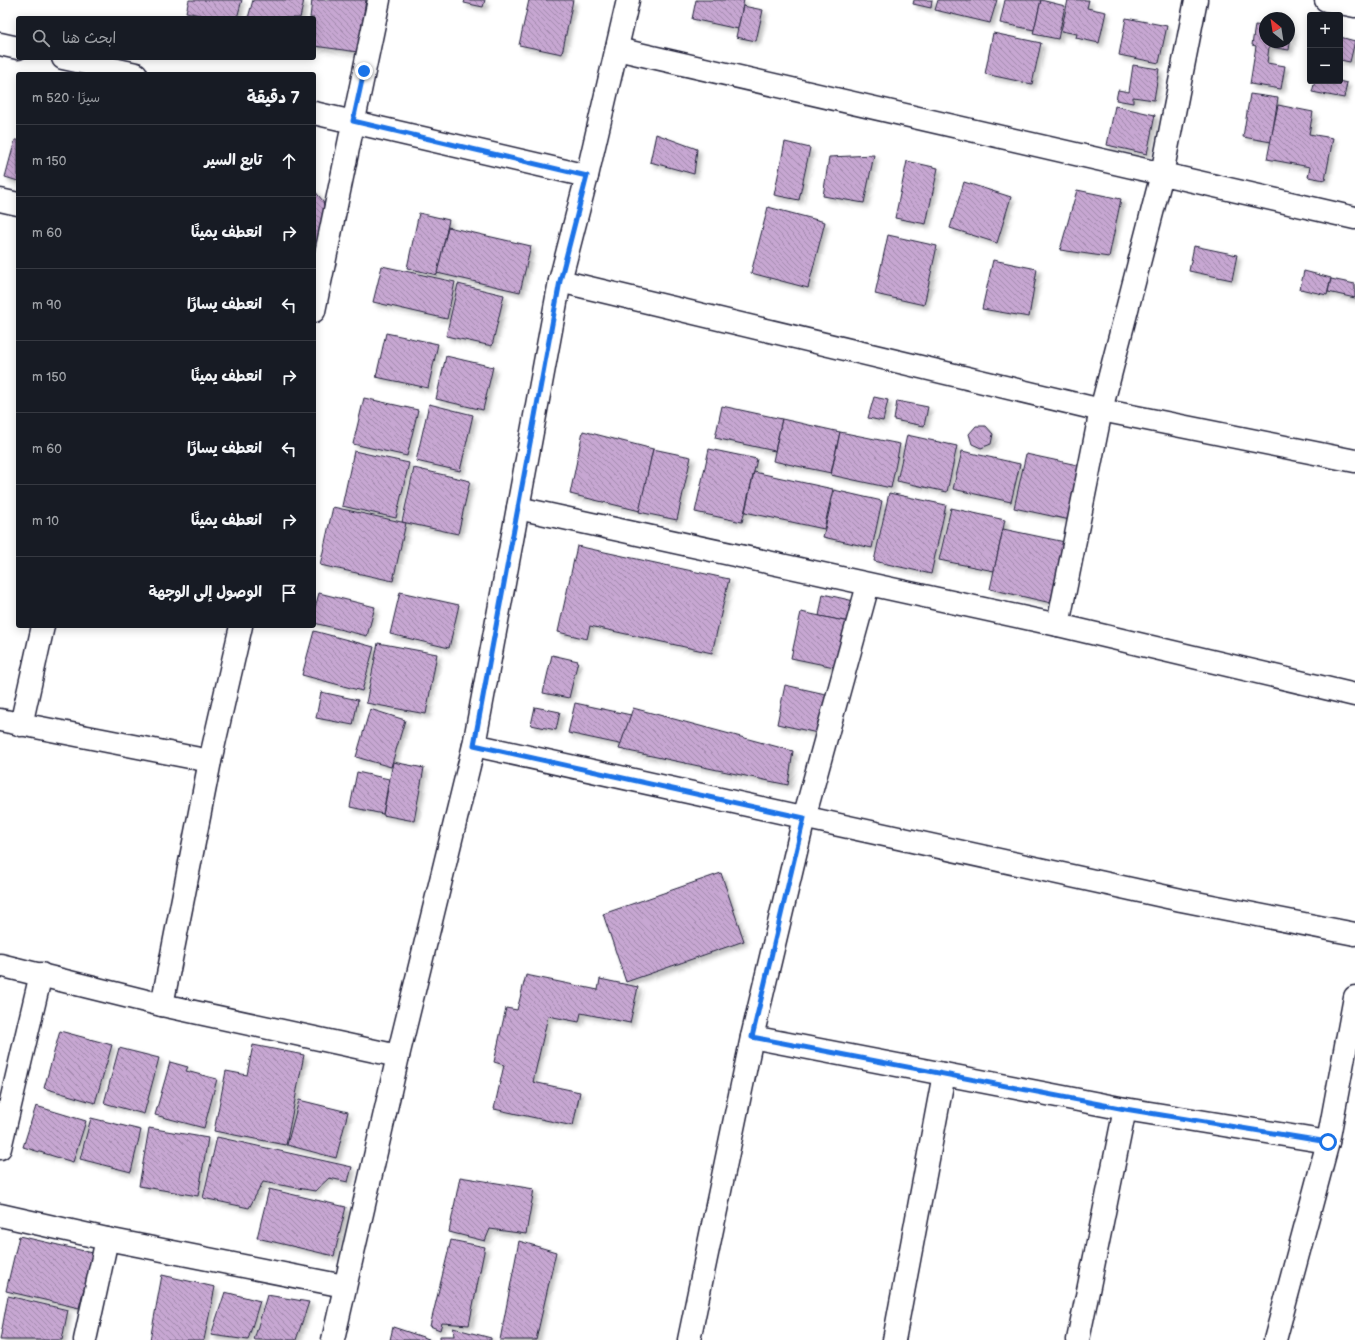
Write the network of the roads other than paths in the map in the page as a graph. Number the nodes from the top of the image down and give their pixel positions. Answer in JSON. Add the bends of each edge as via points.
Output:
{"nodes":[{"id":1,"x":379,"y":0,"type":"edge"},
{"id":2,"x":628,"y":0,"type":"edge"},
{"id":3,"x":1196,"y":0,"type":"edge"},
{"id":4,"x":1326,"y":0,"type":"edge"},
{"id":5,"x":1355,"y":6,"type":"edge"},
{"id":6,"x":0,"y":44,"type":"edge"},
{"id":7,"x":16,"y":48,"type":"edge"},
{"id":8,"x":617,"y":49,"type":"junction"},
{"id":9,"x":72,"y":60,"type":"edge"},
{"id":10,"x":127,"y":72,"type":"edge"},
{"id":11,"x":316,"y":113,"type":"edge"},
{"id":12,"x":353,"y":121,"type":"junction"},
{"id":13,"x":1162,"y":174,"type":"junction"},
{"id":14,"x":587,"y":176,"type":"junction"},
{"id":15,"x":0,"y":200,"type":"edge"},
{"id":16,"x":16,"y":204,"type":"edge"},
{"id":17,"x":1355,"y":218,"type":"edge"},
{"id":18,"x":318,"y":274,"type":"edge"},
{"id":19,"x":560,"y":281,"type":"junction"},
{"id":20,"x":316,"y":292,"type":"edge"},
{"id":21,"x":1101,"y":410,"type":"junction"},
{"id":22,"x":1355,"y":461,"type":"edge"},
{"id":23,"x":518,"y":508,"type":"junction"},
{"id":24,"x":868,"y":585,"type":"junction"},
{"id":25,"x":1058,"y":625,"type":"junction"},
{"id":26,"x":43,"y":628,"type":"edge"},
{"id":27,"x":241,"y":628,"type":"edge"},
{"id":28,"x":1355,"y":694,"type":"edge"},
{"id":29,"x":0,"y":720,"type":"edge"},
{"id":30,"x":21,"y":725,"type":"junction"},
{"id":31,"x":474,"y":745,"type":"junction"},
{"id":32,"x":210,"y":761,"type":"junction"},
{"id":33,"x":804,"y":818,"type":"junction"},
{"id":34,"x":1355,"y":934,"type":"edge"},
{"id":35,"x":0,"y":965,"type":"edge"},
{"id":36,"x":41,"y":974,"type":"junction"},
{"id":37,"x":1355,"y":997,"type":"edge"},
{"id":38,"x":162,"y":1005,"type":"junction"},
{"id":39,"x":752,"y":1037,"type":"junction"},
{"id":40,"x":398,"y":1056,"type":"junction"},
{"id":41,"x":944,"y":1074,"type":"junction"},
{"id":42,"x":1125,"y":1109,"type":"junction"},
{"id":43,"x":1328,"y":1142,"type":"junction"},
{"id":44,"x":0,"y":1148,"type":"edge"},
{"id":45,"x":0,"y":1215,"type":"edge"},
{"id":46,"x":107,"y":1239,"type":"junction"},
{"id":47,"x":344,"y":1286,"type":"junction"},
{"id":48,"x":85,"y":1340,"type":"edge"},
{"id":49,"x":333,"y":1340,"type":"edge"},
{"id":50,"x":689,"y":1340,"type":"edge"},
{"id":51,"x":894,"y":1340,"type":"edge"},
{"id":52,"x":1078,"y":1340,"type":"edge"},
{"id":53,"x":1275,"y":1340,"type":"edge"}],
"edges":[{"from":1,"to":12,"type":"street"},
{"from":2,"to":8,"type":"street"},
{"from":3,"to":13,"type":"street"},
{"from":4,"to":5,"type":"street"},
{"from":6,"to":7,"type":"street"},
{"from":8,"to":13,"type":"street"},
{"from":8,"to":14,"type":"street"},
{"from":9,"to":10,"type":"street"},
{"from":11,"to":12,"type":"street"},
{"from":12,"to":14,"type":"street"},
{"from":12,"to":18,"type":"street"},
{"from":13,"to":17,"type":"street"},
{"from":13,"to":21,"type":"street"},
{"from":14,"to":19,"type":"street"},
{"from":15,"to":16,"type":"street"},
{"from":18,"to":20,"type":"street"},
{"from":19,"to":21,"type":"street"},
{"from":19,"to":23,"type":"street"},
{"from":21,"to":22,"type":"street"},
{"from":21,"to":25,"type":"street"},
{"from":23,"to":24,"type":"street"},
{"from":23,"to":31,"type":"street"},
{"from":24,"to":25,"type":"street"},
{"from":24,"to":33,"type":"street"},
{"from":25,"to":28,"type":"street"},
{"from":26,"to":30,"type":"street"},
{"from":27,"to":32,"type":"street"},
{"from":29,"to":30,"type":"street"},
{"from":30,"to":32,"type":"street"},
{"from":31,"to":33,"type":"street"},
{"from":31,"to":40,"type":"street"},
{"from":32,"to":38,"type":"street"},
{"from":33,"to":34,"type":"street","via":[[1181,900]]},
{"from":33,"to":39,"type":"street"},
{"from":35,"to":36,"type":"street"},
{"from":36,"to":38,"type":"street"},
{"from":36,"to":44,"type":"street"},
{"from":37,"to":43,"type":"street"},
{"from":38,"to":40,"type":"street"},
{"from":39,"to":41,"type":"street"},
{"from":39,"to":50,"type":"street"},
{"from":40,"to":47,"type":"street"},
{"from":41,"to":42,"type":"street"},
{"from":41,"to":51,"type":"street"},
{"from":42,"to":43,"type":"street"},
{"from":42,"to":52,"type":"street"},
{"from":43,"to":53,"type":"street"},
{"from":45,"to":46,"type":"street"},
{"from":46,"to":47,"type":"street"},
{"from":46,"to":48,"type":"street"},
{"from":47,"to":49,"type":"street"}]}
